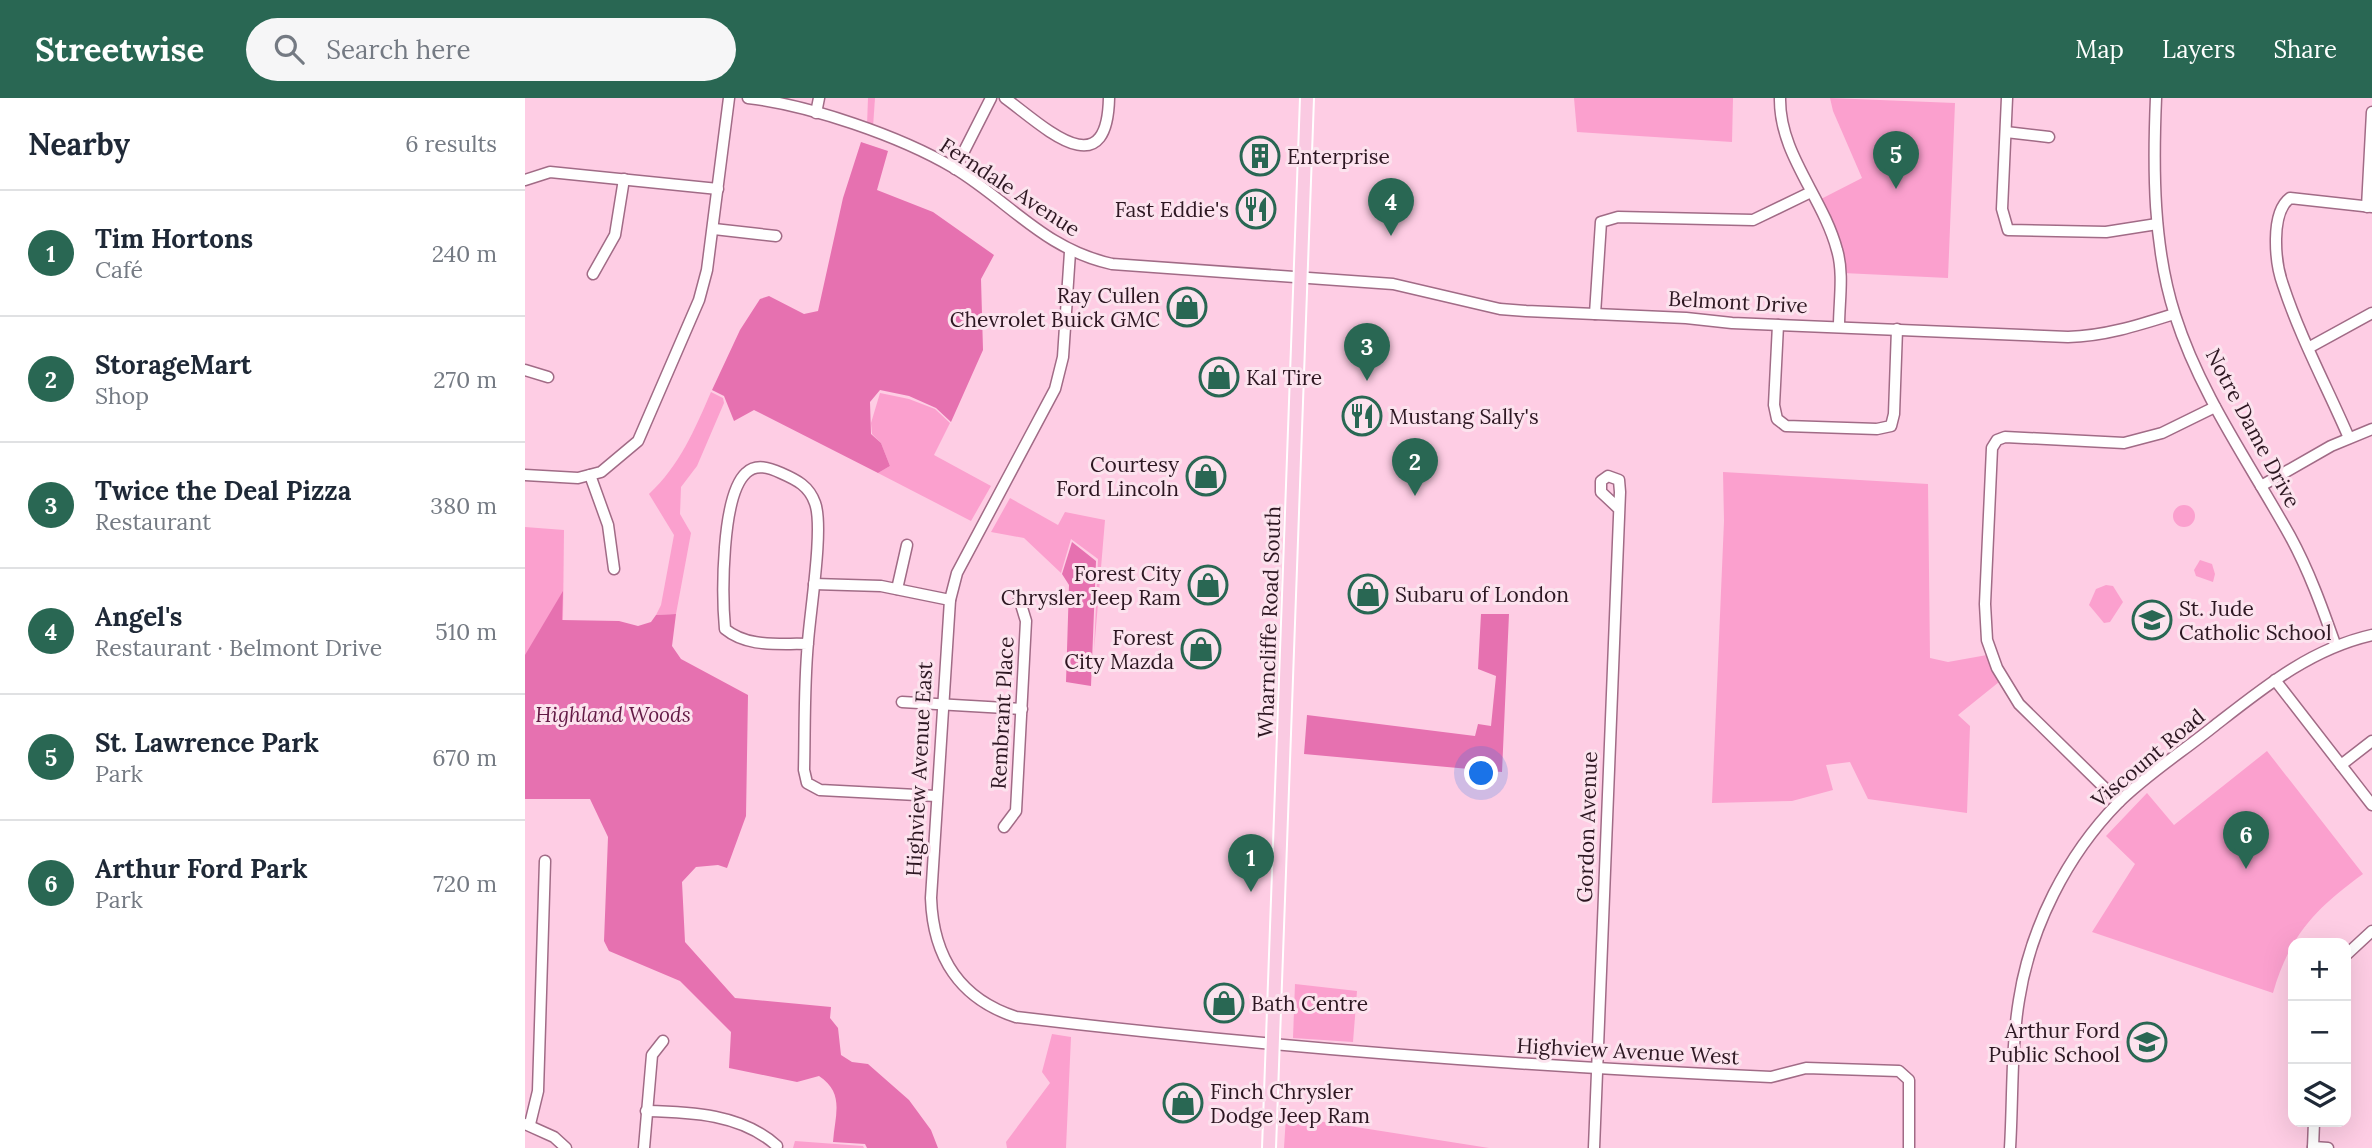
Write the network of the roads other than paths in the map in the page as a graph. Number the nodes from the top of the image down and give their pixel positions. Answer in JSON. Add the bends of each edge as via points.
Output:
{"nodes":[{"id":1,"x":729,"y":98,"type":"edge"},
{"id":2,"x":748,"y":98,"type":"edge"},
{"id":3,"x":819,"y":98,"type":"edge"},
{"id":4,"x":991,"y":98,"type":"edge"},
{"id":5,"x":1005,"y":98,"type":"edge"},
{"id":6,"x":1109,"y":98,"type":"edge"},
{"id":7,"x":1307,"y":98,"type":"edge"},
{"id":8,"x":1780,"y":98,"type":"edge"},
{"id":9,"x":2007,"y":98,"type":"edge"},
{"id":10,"x":2156,"y":98,"type":"edge"},
{"id":11,"x":2372,"y":112,"type":"edge"},
{"id":12,"x":816,"y":113,"type":"junction"},
{"id":13,"x":2005,"y":132,"type":"junction"},
{"id":14,"x":2049,"y":137,"type":"dead end"},
{"id":15,"x":955,"y":169,"type":"junction"},
{"id":16,"x":624,"y":179,"type":"junction"},
{"id":17,"x":525,"y":180,"type":"edge"},
{"id":18,"x":718,"y":189,"type":"junction"},
{"id":19,"x":1811,"y":192,"type":"junction"},
{"id":20,"x":2369,"y":207,"type":"edge"},
{"id":21,"x":2157,"y":224,"type":"junction"},
{"id":22,"x":714,"y":229,"type":"junction"},
{"id":23,"x":776,"y":236,"type":"dead end"},
{"id":24,"x":1070,"y":252,"type":"junction"},
{"id":25,"x":593,"y":274,"type":"dead end"},
{"id":26,"x":1300,"y":278,"type":"junction"},
{"id":27,"x":2372,"y":313,"type":"edge"},
{"id":28,"x":1595,"y":314,"type":"junction"},
{"id":29,"x":2174,"y":314,"type":"junction"},
{"id":30,"x":1778,"y":325,"type":"junction"},
{"id":31,"x":1839,"y":326,"type":"junction"},
{"id":32,"x":1897,"y":329,"type":"junction"},
{"id":33,"x":2310,"y":347,"type":"junction"},
{"id":34,"x":525,"y":370,"type":"edge"},
{"id":35,"x":548,"y":377,"type":"dead end"},
{"id":36,"x":2215,"y":407,"type":"junction"},
{"id":37,"x":2372,"y":429,"type":"edge"},
{"id":38,"x":2349,"y":438,"type":"junction"},
{"id":39,"x":525,"y":475,"type":"edge"},
{"id":40,"x":590,"y":475,"type":"junction"},
{"id":41,"x":2261,"y":486,"type":"junction"},
{"id":42,"x":1618,"y":508,"type":"dead end"},
{"id":43,"x":907,"y":545,"type":"dead end"},
{"id":44,"x":614,"y":569,"type":"dead end"},
{"id":45,"x":814,"y":584,"type":"junction"},
{"id":46,"x":897,"y":589,"type":"junction"},
{"id":47,"x":1019,"y":598,"type":"dead end"},
{"id":48,"x":950,"y":600,"type":"junction"},
{"id":49,"x":2372,"y":635,"type":"edge"},
{"id":50,"x":808,"y":644,"type":"junction"},
{"id":51,"x":2335,"y":644,"type":"junction"},
{"id":52,"x":2275,"y":680,"type":"junction"},
{"id":53,"x":902,"y":702,"type":"dead end"},
{"id":54,"x":942,"y":704,"type":"junction"},
{"id":55,"x":1022,"y":709,"type":"junction"},
{"id":56,"x":2372,"y":741,"type":"edge"},
{"id":57,"x":2341,"y":765,"type":"junction"},
{"id":58,"x":936,"y":796,"type":"junction"},
{"id":59,"x":2119,"y":802,"type":"junction"},
{"id":60,"x":2372,"y":805,"type":"edge"},
{"id":61,"x":1004,"y":827,"type":"dead end"},
{"id":62,"x":545,"y":861,"type":"dead end"},
{"id":63,"x":2372,"y":931,"type":"edge"},
{"id":64,"x":2351,"y":950,"type":"edge"},
{"id":65,"x":663,"y":1041,"type":"dead end"},
{"id":66,"x":1273,"y":1044,"type":"junction"},
{"id":67,"x":1597,"y":1069,"type":"junction"},
{"id":68,"x":646,"y":1111,"type":"junction"},
{"id":69,"x":528,"y":1124,"type":"edge"},
{"id":70,"x":2314,"y":1127,"type":"edge"},
{"id":71,"x":777,"y":1146,"type":"dead end"},
{"id":72,"x":566,"y":1148,"type":"edge"},
{"id":73,"x":644,"y":1148,"type":"edge"},
{"id":74,"x":1269,"y":1148,"type":"edge"},
{"id":75,"x":1594,"y":1148,"type":"edge"},
{"id":76,"x":1909,"y":1148,"type":"edge"},
{"id":77,"x":2010,"y":1148,"type":"edge"},
{"id":78,"x":2313,"y":1148,"type":"edge"},
{"id":79,"x":2328,"y":1148,"type":"edge"}],
"edges":[{"from":1,"to":18,"type":"street"},
{"from":2,"to":12,"type":"street","name":"Ferndale Avenue"},
{"from":3,"to":12,"type":"street"},
{"from":4,"to":15,"type":"street"},
{"from":5,"to":6,"type":"street","via":[[1074,146],[1100,137],[1108,123]]},
{"from":7,"to":26,"type":"main road","name":"Wharncliffe Road South"},
{"from":8,"to":19,"type":"street","via":[[1780,118]]},
{"from":9,"to":13,"type":"street"},
{"from":10,"to":21,"type":"street","name":"Notre Dame Drive"},
{"from":11,"to":20,"type":"street"},
{"from":12,"to":15,"type":"street","name":"Ferndale Avenue","via":[[907,145]]},
{"from":13,"to":14,"type":"street"},
{"from":13,"to":21,"type":"street","via":[[2002,208],[2008,230],[2106,232]]},
{"from":15,"to":24,"type":"street","name":"Ferndale Avenue"},
{"from":16,"to":17,"type":"street","via":[[550,172]]},
{"from":16,"to":18,"type":"street"},
{"from":16,"to":25,"type":"street","via":[[615,235]]},
{"from":18,"to":22,"type":"street"},
{"from":19,"to":28,"type":"street","via":[[1753,220],[1618,217],[1601,222]]},
{"from":19,"to":31,"type":"street","via":[[1838,253]]},
{"from":20,"to":33,"type":"street","via":[[2290,198],[2283,204],[2277,253],[2282,284]]},
{"from":21,"to":29,"type":"street","name":"Notre Dame Drive"},
{"from":22,"to":23,"type":"street"},
{"from":22,"to":40,"type":"street","via":[[699,300],[648,423],[624,456]]},
{"from":24,"to":26,"type":"street","name":"Ferndale Avenue","via":[[1112,264]]},
{"from":24,"to":48,"type":"street","name":"Highview Avenue East","via":[[1063,357],[1055,388],[957,573]]},
{"from":26,"to":28,"type":"street","name":"Belmont Drive","via":[[1394,284],[1500,309]]},
{"from":26,"to":66,"type":"main road","name":"Wharncliffe Road South"},
{"from":27,"to":33,"type":"street"},
{"from":28,"to":30,"type":"street","name":"Belmont Drive"},
{"from":29,"to":32,"type":"street","name":"Belmont Drive","via":[[2094,336]]},
{"from":29,"to":36,"type":"street","name":"Notre Dame Drive"},
{"from":30,"to":31,"type":"street","name":"Belmont Drive"},
{"from":30,"to":32,"type":"street","via":[[1774,405],[1777,419],[1786,426],[1891,426]]},
{"from":31,"to":32,"type":"street","name":"Belmont Drive"},
{"from":33,"to":38,"type":"street"},
{"from":34,"to":35,"type":"street"},
{"from":36,"to":41,"type":"street","name":"Notre Dame Drive"},
{"from":36,"to":59,"type":"street","via":[[2144,440],[2005,438],[1992,448],[1985,604],[1987,640],[1997,668],[2019,704]]},
{"from":37,"to":38,"type":"street"},
{"from":38,"to":41,"type":"street"},
{"from":39,"to":40,"type":"street"},
{"from":40,"to":44,"type":"street","via":[[608,526]]},
{"from":41,"to":51,"type":"street","name":"Notre Dame Drive","via":[[2310,576]]},
{"from":42,"to":67,"type":"street","name":"Gordon Avenue"},
{"from":43,"to":46,"type":"street"},
{"from":45,"to":46,"type":"street"},
{"from":45,"to":50,"type":"street"},
{"from":45,"to":50,"type":"street","via":[[817,513],[809,491],[779,472],[753,469],[736,489],[729,511],[725,629],[736,639],[750,642]]},
{"from":46,"to":48,"type":"street"},
{"from":47,"to":55,"type":"street","name":"Rembrant Place","via":[[1026,621]]},
{"from":48,"to":54,"type":"street","name":"Highview Avenue East"},
{"from":49,"to":51,"type":"street","name":"Viscount Road"},
{"from":50,"to":58,"type":"street","via":[[807,783],[820,790]]},
{"from":51,"to":52,"type":"street","name":"Viscount Road"},
{"from":52,"to":57,"type":"street"},
{"from":52,"to":59,"type":"street","name":"Viscount Road"},
{"from":53,"to":54,"type":"street"},
{"from":54,"to":55,"type":"street"},
{"from":54,"to":58,"type":"street","name":"Highview Avenue East"},
{"from":55,"to":61,"type":"street","name":"Rembrant Place","via":[[1016,811]]},
{"from":56,"to":57,"type":"street"},
{"from":57,"to":60,"type":"street"},
{"from":58,"to":66,"type":"street","name":"Highview Avenue East","via":[[931,898],[935,936],[949,970],[975,997],[1016,1017]]},
{"from":59,"to":77,"type":"street","name":"Viscount Road","via":[[2084,842],[2042,918],[2019,998]]},
{"from":62,"to":69,"type":"street","via":[[538,1091]]},
{"from":63,"to":64,"type":"street"},
{"from":65,"to":68,"type":"street","via":[[652,1055]]},
{"from":66,"to":67,"type":"street","name":"Highview Avenue West"},
{"from":66,"to":74,"type":"main road","name":"Wharncliffe Road South"},
{"from":67,"to":75,"type":"street","name":"Gordon Avenue"},
{"from":67,"to":76,"type":"street","name":"Highview Avenue West","via":[[1771,1077],[1806,1068],[1899,1072],[1909,1080]]},
{"from":68,"to":71,"type":"street","via":[[730,1121],[761,1132]]},
{"from":68,"to":73,"type":"street"},
{"from":69,"to":72,"type":"street"},
{"from":70,"to":78,"type":"street"},
{"from":78,"to":79,"type":"street"}]}
